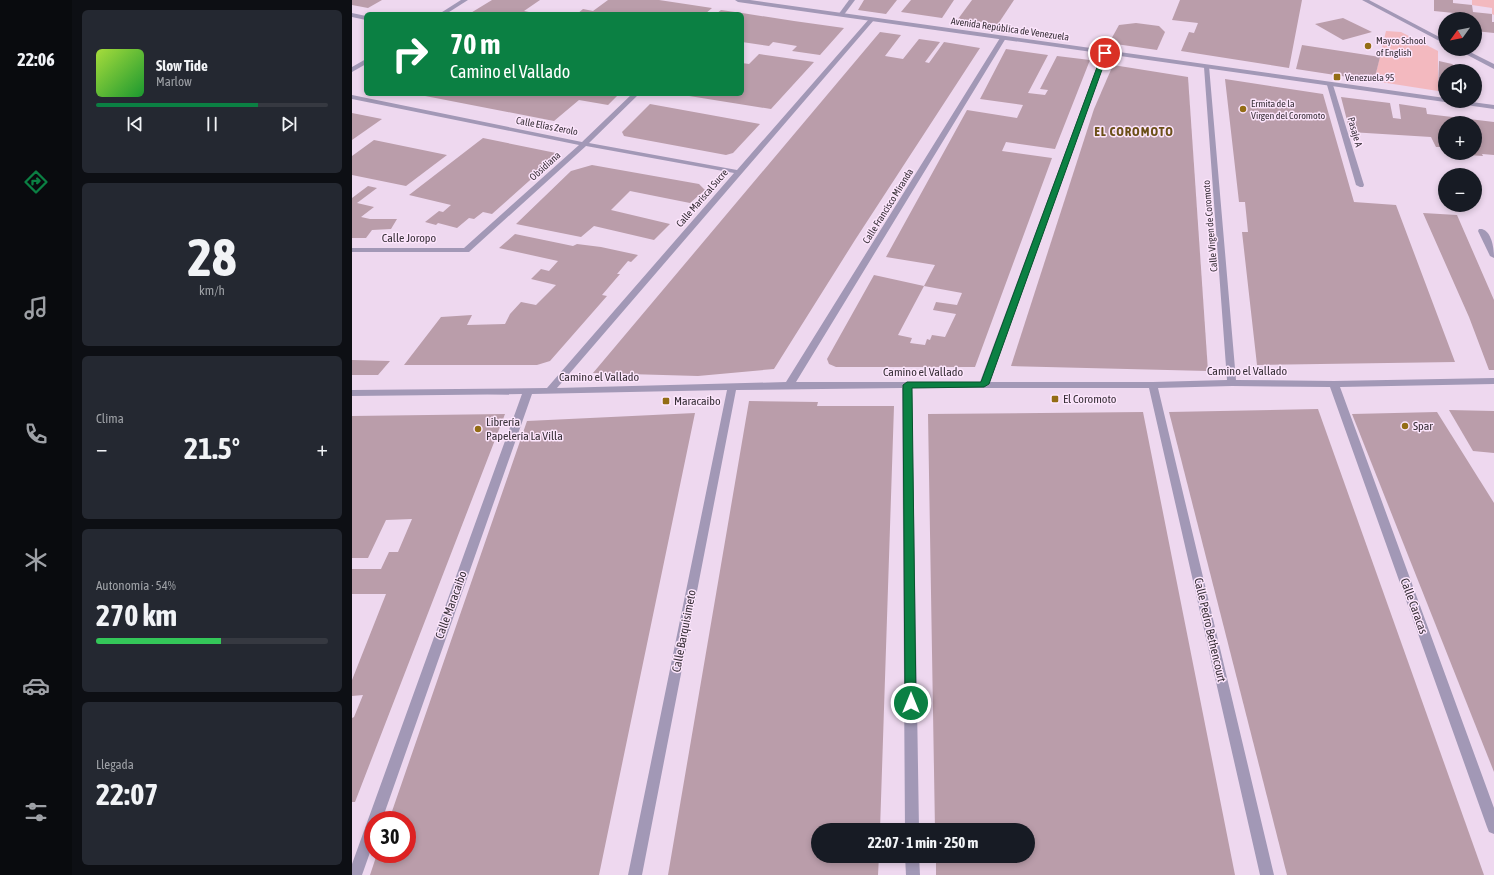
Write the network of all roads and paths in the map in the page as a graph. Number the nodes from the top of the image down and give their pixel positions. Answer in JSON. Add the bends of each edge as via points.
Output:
{"nodes":[{"id":1,"x":465,"y":0,"type":"edge"},
{"id":2,"x":738,"y":0,"type":"edge"},
{"id":3,"x":852,"y":0,"type":"edge"},
{"id":4,"x":1365,"y":0,"type":"edge"},
{"id":5,"x":445,"y":12,"type":"edge"},
{"id":6,"x":352,"y":15,"type":"edge"},
{"id":7,"x":841,"y":15,"type":"junction"},
{"id":8,"x":364,"y":18,"type":"edge"},
{"id":9,"x":871,"y":20,"type":"junction"},
{"id":10,"x":1003,"y":38,"type":"junction"},
{"id":11,"x":1438,"y":38,"type":"edge"},
{"id":12,"x":1105,"y":53,"type":"junction"},
{"id":13,"x":1473,"y":56,"type":"edge"},
{"id":14,"x":364,"y":62,"type":"edge"},
{"id":15,"x":1207,"y":67,"type":"junction"},
{"id":16,"x":1494,"y":67,"type":"edge"},
{"id":17,"x":352,"y":70,"type":"edge"},
{"id":18,"x":1330,"y":85,"type":"junction"},
{"id":19,"x":634,"y":96,"type":"edge"},
{"id":20,"x":352,"y":97,"type":"edge"},
{"id":21,"x":1438,"y":99,"type":"edge"},
{"id":22,"x":1482,"y":105,"type":"edge"},
{"id":23,"x":1494,"y":107,"type":"edge"},
{"id":24,"x":584,"y":144,"type":"junction"},
{"id":25,"x":738,"y":172,"type":"junction"},
{"id":26,"x":1360,"y":185,"type":"dead end"},
{"id":27,"x":1482,"y":230,"type":"dead end"},
{"id":28,"x":352,"y":250,"type":"edge"},
{"id":29,"x":466,"y":250,"type":"joint"},
{"id":30,"x":1494,"y":256,"type":"edge"},
{"id":31,"x":1494,"y":381,"type":"edge"},
{"id":32,"x":1232,"y":383,"type":"junction"},
{"id":33,"x":984,"y":384,"type":"junction"},
{"id":34,"x":1334,"y":384,"type":"junction"},
{"id":35,"x":789,"y":385,"type":"junction"},
{"id":36,"x":907,"y":385,"type":"junction"},
{"id":37,"x":1153,"y":385,"type":"junction"},
{"id":38,"x":732,"y":386,"type":"junction"},
{"id":39,"x":550,"y":390,"type":"junction"},
{"id":40,"x":528,"y":391,"type":"junction"},
{"id":41,"x":352,"y":393,"type":"edge"},
{"id":42,"x":378,"y":811,"type":"edge"},
{"id":43,"x":912,"y":823,"type":"edge"},
{"id":44,"x":1494,"y":827,"type":"edge"},
{"id":45,"x":364,"y":850,"type":"edge"},
{"id":46,"x":912,"y":863,"type":"edge"},
{"id":47,"x":355,"y":875,"type":"edge"},
{"id":48,"x":635,"y":875,"type":"edge"},
{"id":49,"x":913,"y":875,"type":"edge"},
{"id":50,"x":1266,"y":875,"type":"edge"}],
"edges":[{"from":1,"to":5,"type":"street"},
{"from":2,"to":7,"type":"street","name":"Avenida República de Venezuela"},
{"from":3,"to":7,"type":"street"},
{"from":4,"to":11,"type":"street"},
{"from":6,"to":8,"type":"street"},
{"from":7,"to":9,"type":"street","name":"Avenida República de Venezuela"},
{"from":9,"to":10,"type":"street","name":"Avenida República de Venezuela"},
{"from":9,"to":25,"type":"street","name":"Calle Mariscal Sucre"},
{"from":10,"to":12,"type":"street","name":"Avenida República de Venezuela"},
{"from":10,"to":35,"type":"street","name":"Calle Francisco Miranda"},
{"from":12,"to":15,"type":"street","name":"Avenida República de Venezuela"},
{"from":12,"to":33,"type":"street"},
{"from":13,"to":16,"type":"street"},
{"from":14,"to":17,"type":"street"},
{"from":15,"to":18,"type":"street","name":"Avenida República de Venezuela"},
{"from":15,"to":32,"type":"street","name":"Calle Virgen de Coromoto"},
{"from":18,"to":21,"type":"street","name":"Avenida República de Venezuela"},
{"from":18,"to":26,"type":"street","name":"Pasaje A"},
{"from":19,"to":24,"type":"street","name":"Obsidiana"},
{"from":20,"to":24,"type":"street","name":"Calle Elías Zerolo"},
{"from":22,"to":23,"type":"street"},
{"from":24,"to":25,"type":"street","name":"Calle Elías Zerolo"},
{"from":24,"to":29,"type":"street","name":"Obsidiana"},
{"from":25,"to":39,"type":"street","name":"Calle Mariscal Sucre"},
{"from":27,"to":30,"type":"street"},
{"from":28,"to":29,"type":"street","name":"Calle Joropo"},
{"from":31,"to":34,"type":"street","name":"Camino el Vallado"},
{"from":32,"to":34,"type":"street","name":"Camino el Vallado"},
{"from":32,"to":37,"type":"street","name":"Camino el Vallado"},
{"from":33,"to":36,"type":"street","name":"Camino el Vallado"},
{"from":33,"to":37,"type":"street","name":"Camino el Vallado"},
{"from":34,"to":44,"type":"street","name":"Calle Caracas"},
{"from":35,"to":36,"type":"street","name":"Camino el Vallado"},
{"from":35,"to":38,"type":"street","name":"Camino el Vallado"},
{"from":36,"to":43,"type":"street"},
{"from":37,"to":50,"type":"street","name":"Calle Pedro Bethencourt"},
{"from":38,"to":39,"type":"street","name":"Camino el Vallado"},
{"from":38,"to":48,"type":"street","name":"Calle Barquisimeto"},
{"from":39,"to":40,"type":"street","name":"Camino el Vallado"},
{"from":40,"to":41,"type":"street","name":"Camino el Vallado"},
{"from":40,"to":42,"type":"street","name":"Calle Maracaibo"},
{"from":45,"to":47,"type":"street"},
{"from":46,"to":49,"type":"street"}]}
